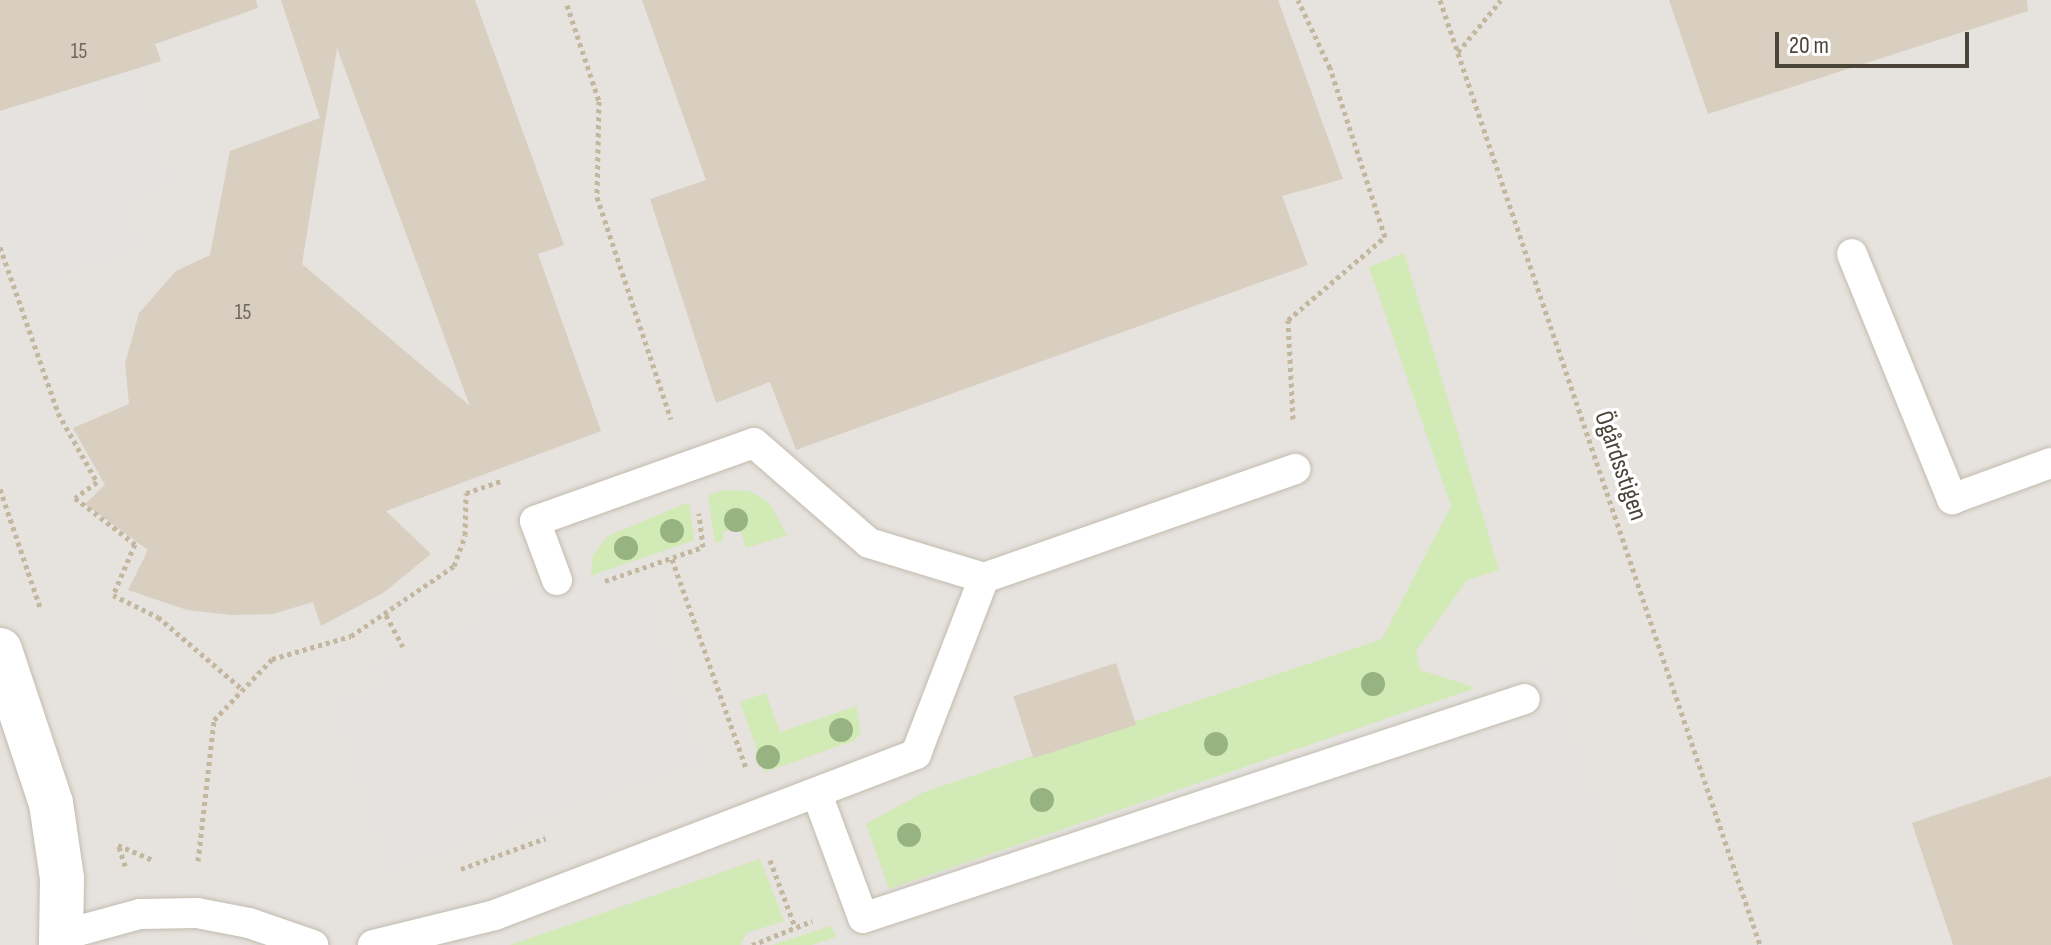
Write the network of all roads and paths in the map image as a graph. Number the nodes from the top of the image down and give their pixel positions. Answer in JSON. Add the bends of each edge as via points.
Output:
{"nodes":[{"id":1,"x":1298,"y":0,"type":"edge"},
{"id":2,"x":1440,"y":0,"type":"edge"},
{"id":3,"x":1501,"y":0,"type":"edge"},
{"id":4,"x":567,"y":5,"type":"dead end"},
{"id":5,"x":1458,"y":52,"type":"junction"},
{"id":6,"x":0,"y":247,"type":"edge"},
{"id":7,"x":1852,"y":254,"type":"dead end"},
{"id":8,"x":658,"y":429,"type":"dead end"},
{"id":9,"x":2051,"y":463,"type":"edge"},
{"id":10,"x":1295,"y":469,"type":"joint"},
{"id":11,"x":510,"y":478,"type":"dead end"},
{"id":12,"x":697,"y":498,"type":"dead end"},
{"id":13,"x":672,"y":559,"type":"junction"},
{"id":14,"x":984,"y":578,"type":"junction"},
{"id":15,"x":557,"y":580,"type":"dead end"},
{"id":16,"x":594,"y":585,"type":"dead end"},
{"id":17,"x":386,"y":615,"type":"junction"},
{"id":18,"x":404,"y":649,"type":"dead end"},
{"id":19,"x":0,"y":650,"type":"edge"},
{"id":20,"x":242,"y":689,"type":"junction"},
{"id":21,"x":1525,"y":699,"type":"dead end"},
{"id":22,"x":746,"y":766,"type":"junction"},
{"id":23,"x":733,"y":770,"type":"dead end"},
{"id":24,"x":742,"y":780,"type":"dead end"},
{"id":25,"x":817,"y":794,"type":"junction"},
{"id":26,"x":555,"y":835,"type":"dead end"},
{"id":27,"x":118,"y":845,"type":"dead end"},
{"id":28,"x":768,"y":856,"type":"dead end"},
{"id":29,"x":198,"y":861,"type":"junction"},
{"id":30,"x":183,"y":862,"type":"dead end"},
{"id":31,"x":209,"y":862,"type":"dead end"},
{"id":32,"x":169,"y":863,"type":"dead end"},
{"id":33,"x":454,"y":871,"type":"dead end"},
{"id":34,"x":858,"y":904,"type":"junction"},
{"id":35,"x":795,"y":927,"type":"junction"},
{"id":36,"x":62,"y":940,"type":"edge"},
{"id":37,"x":313,"y":945,"type":"edge"},
{"id":38,"x":373,"y":945,"type":"edge"},
{"id":39,"x":752,"y":945,"type":"edge"},
{"id":40,"x":1760,"y":945,"type":"edge"}],
"edges":[{"from":1,"to":10,"type":"path","via":[[1330,68],[1385,237],[1288,320]]},
{"from":2,"to":5,"type":"path","name":"Ögårdsstigen"},
{"from":3,"to":5,"type":"path"},
{"from":4,"to":8,"type":"path","via":[[599,101],[597,197],[673,424]]},
{"from":5,"to":40,"type":"path","name":"Ögårdsstigen"},
{"from":6,"to":20,"type":"path","via":[[58,413],[97,482],[75,498],[135,544],[113,595],[158,617]]},
{"from":7,"to":9,"type":"lane","via":[[1952,499]]},
{"from":10,"to":14,"type":"lane"},
{"from":11,"to":17,"type":"path","via":[[466,493],[465,535],[454,566]]},
{"from":12,"to":13,"type":"path","via":[[703,547]]},
{"from":13,"to":16,"type":"path"},
{"from":13,"to":22,"type":"path"},
{"from":14,"to":15,"type":"lane","via":[[869,543],[754,443],[535,521]]},
{"from":14,"to":25,"type":"lane","via":[[916,754]]},
{"from":17,"to":18,"type":"path"},
{"from":17,"to":20,"type":"path","via":[[351,636],[272,659]]},
{"from":19,"to":36,"type":"street","via":[[51,803]]},
{"from":20,"to":29,"type":"path","via":[[214,720]]},
{"from":21,"to":34,"type":"lane","via":[[863,918]]},
{"from":22,"to":23,"type":"path"},
{"from":22,"to":24,"type":"path"},
{"from":25,"to":34,"type":"lane"},
{"from":25,"to":38,"type":"lane","via":[[495,915]]},
{"from":26,"to":33,"type":"path"},
{"from":27,"to":32,"type":"path"},
{"from":28,"to":35,"type":"path"},
{"from":29,"to":30,"type":"path"},
{"from":29,"to":31,"type":"path"},
{"from":34,"to":35,"type":"path"},
{"from":35,"to":39,"type":"path"},
{"from":36,"to":37,"type":"lane","via":[[140,914],[197,913],[249,923]]}]}
